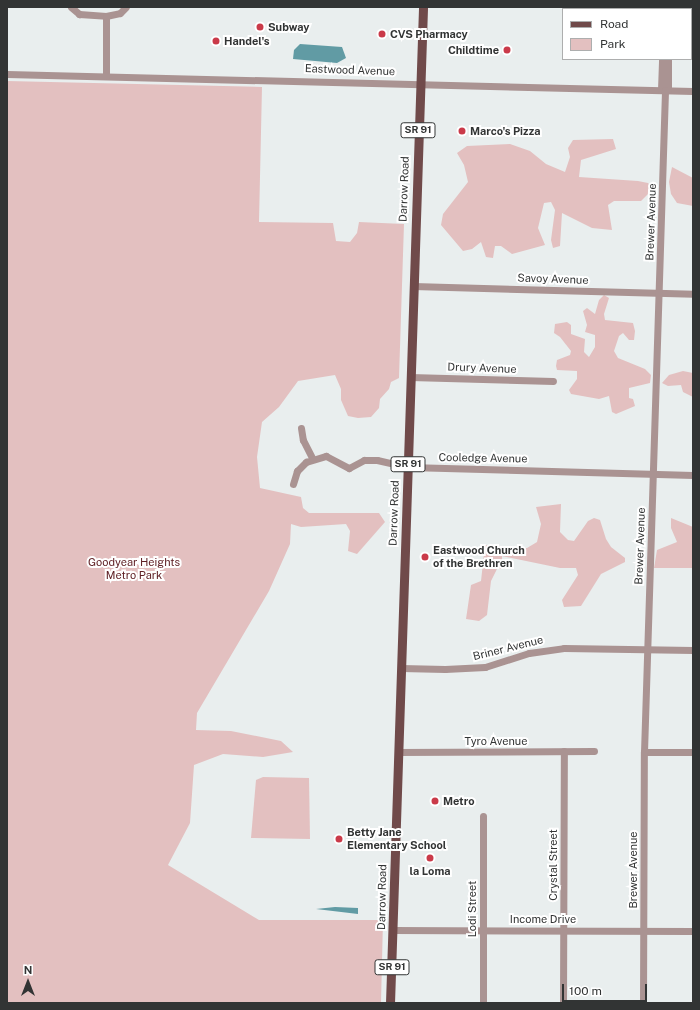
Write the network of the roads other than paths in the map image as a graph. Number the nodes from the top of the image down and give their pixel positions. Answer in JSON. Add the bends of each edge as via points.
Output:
{"nodes":[{"id":1,"x":71,"y":7,"type":"edge"},
{"id":2,"x":126,"y":7,"type":"edge"},
{"id":3,"x":423,"y":7,"type":"edge"},
{"id":4,"x":647,"y":7,"type":"edge"},
{"id":5,"x":669,"y":8,"type":"edge"},
{"id":6,"x":106,"y":16,"type":"junction"},
{"id":7,"x":662,"y":60,"type":"edge"},
{"id":8,"x":668,"y":60,"type":"edge"},
{"id":9,"x":7,"y":74,"type":"edge"},
{"id":10,"x":106,"y":76,"type":"junction"},
{"id":11,"x":420,"y":84,"type":"junction"},
{"id":12,"x":664,"y":90,"type":"junction"},
{"id":13,"x":693,"y":91,"type":"edge"},
{"id":14,"x":413,"y":286,"type":"junction"},
{"id":15,"x":659,"y":293,"type":"junction"},
{"id":16,"x":693,"y":294,"type":"edge"},
{"id":17,"x":410,"y":377,"type":"junction"},
{"id":18,"x":553,"y":381,"type":"dead end"},
{"id":19,"x":301,"y":428,"type":"dead end"},
{"id":20,"x":312,"y":458,"type":"junction"},
{"id":21,"x":408,"y":467,"type":"junction"},
{"id":22,"x":653,"y":474,"type":"junction"},
{"id":23,"x":693,"y":476,"type":"edge"},
{"id":24,"x":293,"y":484,"type":"dead end"},
{"id":25,"x":647,"y":649,"type":"junction"},
{"id":26,"x":693,"y":650,"type":"edge"},
{"id":27,"x":401,"y":668,"type":"junction"},
{"id":28,"x":564,"y":751,"type":"junction"},
{"id":29,"x":594,"y":751,"type":"dead end"},
{"id":30,"x":398,"y":752,"type":"junction"},
{"id":31,"x":644,"y":752,"type":"junction"},
{"id":32,"x":693,"y":752,"type":"edge"},
{"id":33,"x":483,"y":816,"type":"dead end"},
{"id":34,"x":393,"y":930,"type":"junction"},
{"id":35,"x":483,"y":930,"type":"junction"},
{"id":36,"x":563,"y":930,"type":"junction"},
{"id":37,"x":643,"y":931,"type":"junction"},
{"id":38,"x":693,"y":931,"type":"edge"},
{"id":39,"x":390,"y":1003,"type":"edge"},
{"id":40,"x":483,"y":1003,"type":"edge"},
{"id":41,"x":563,"y":1003,"type":"edge"},
{"id":42,"x":643,"y":1003,"type":"edge"}],
"edges":[{"from":1,"to":6,"type":"street","via":[[80,14]]},
{"from":2,"to":6,"type":"street","via":[[120,13]]},
{"from":3,"to":11,"type":"main road","name":"Darrow Road","number":"SR 91"},
{"from":4,"to":5,"type":"street"},
{"from":6,"to":10,"type":"street"},
{"from":7,"to":12,"type":"street"},
{"from":8,"to":12,"type":"street"},
{"from":9,"to":10,"type":"street","name":"Eastwood Avenue"},
{"from":10,"to":11,"type":"street","name":"Eastwood Avenue"},
{"from":11,"to":12,"type":"street","name":"Eastwood Avenue"},
{"from":11,"to":14,"type":"main road","name":"Darrow Road","number":"SR 91"},
{"from":12,"to":13,"type":"street","name":"Eastwood Avenue"},
{"from":12,"to":15,"type":"street","name":"Brewer Avenue"},
{"from":14,"to":15,"type":"street","name":"Savoy Avenue"},
{"from":14,"to":17,"type":"main road","name":"Darrow Road","number":"SR 91"},
{"from":15,"to":16,"type":"street","name":"Savoy Avenue"},
{"from":15,"to":22,"type":"street","name":"Brewer Avenue"},
{"from":17,"to":18,"type":"street","name":"Drury Avenue"},
{"from":17,"to":21,"type":"main road","name":"Darrow Road","number":"SR 91"},
{"from":19,"to":20,"type":"street","via":[[303,440]]},
{"from":20,"to":21,"type":"street","name":"Cooledge Avenue","via":[[331,457],[349,468],[368,460]]},
{"from":20,"to":24,"type":"street","via":[[301,466]]},
{"from":21,"to":22,"type":"street","name":"Cooledge Avenue"},
{"from":21,"to":27,"type":"main road","name":"Darrow Road","number":"SR 91"},
{"from":22,"to":23,"type":"street","name":"Cooledge Avenue"},
{"from":22,"to":25,"type":"street","name":"Brewer Avenue"},
{"from":25,"to":26,"type":"street","name":"Briner Avenue"},
{"from":25,"to":27,"type":"street","name":"Briner Avenue","via":[[556,648],[473,669]]},
{"from":25,"to":31,"type":"street","name":"Brewer Avenue"},
{"from":27,"to":30,"type":"main road","name":"Darrow Road","number":"SR 91"},
{"from":28,"to":29,"type":"street","name":"Tyro Avenue"},
{"from":28,"to":30,"type":"street","name":"Tyro Avenue"},
{"from":28,"to":36,"type":"street","name":"Crystal Street"},
{"from":30,"to":34,"type":"main road","name":"Darrow Road","number":"SR 91"},
{"from":31,"to":32,"type":"street"},
{"from":31,"to":37,"type":"street","name":"Brewer Avenue"},
{"from":33,"to":35,"type":"street","name":"Lodi Street"},
{"from":34,"to":35,"type":"street","name":"Income Drive"},
{"from":34,"to":39,"type":"main road","name":"Darrow Road","number":"SR 91"},
{"from":35,"to":36,"type":"street","name":"Income Drive"},
{"from":35,"to":40,"type":"street","name":"Lodi Street"},
{"from":36,"to":37,"type":"street","name":"Income Drive"},
{"from":36,"to":41,"type":"street","name":"Crystal Street"},
{"from":37,"to":38,"type":"street","name":"Income Drive"},
{"from":37,"to":42,"type":"street","name":"Brewer Avenue"}]}
